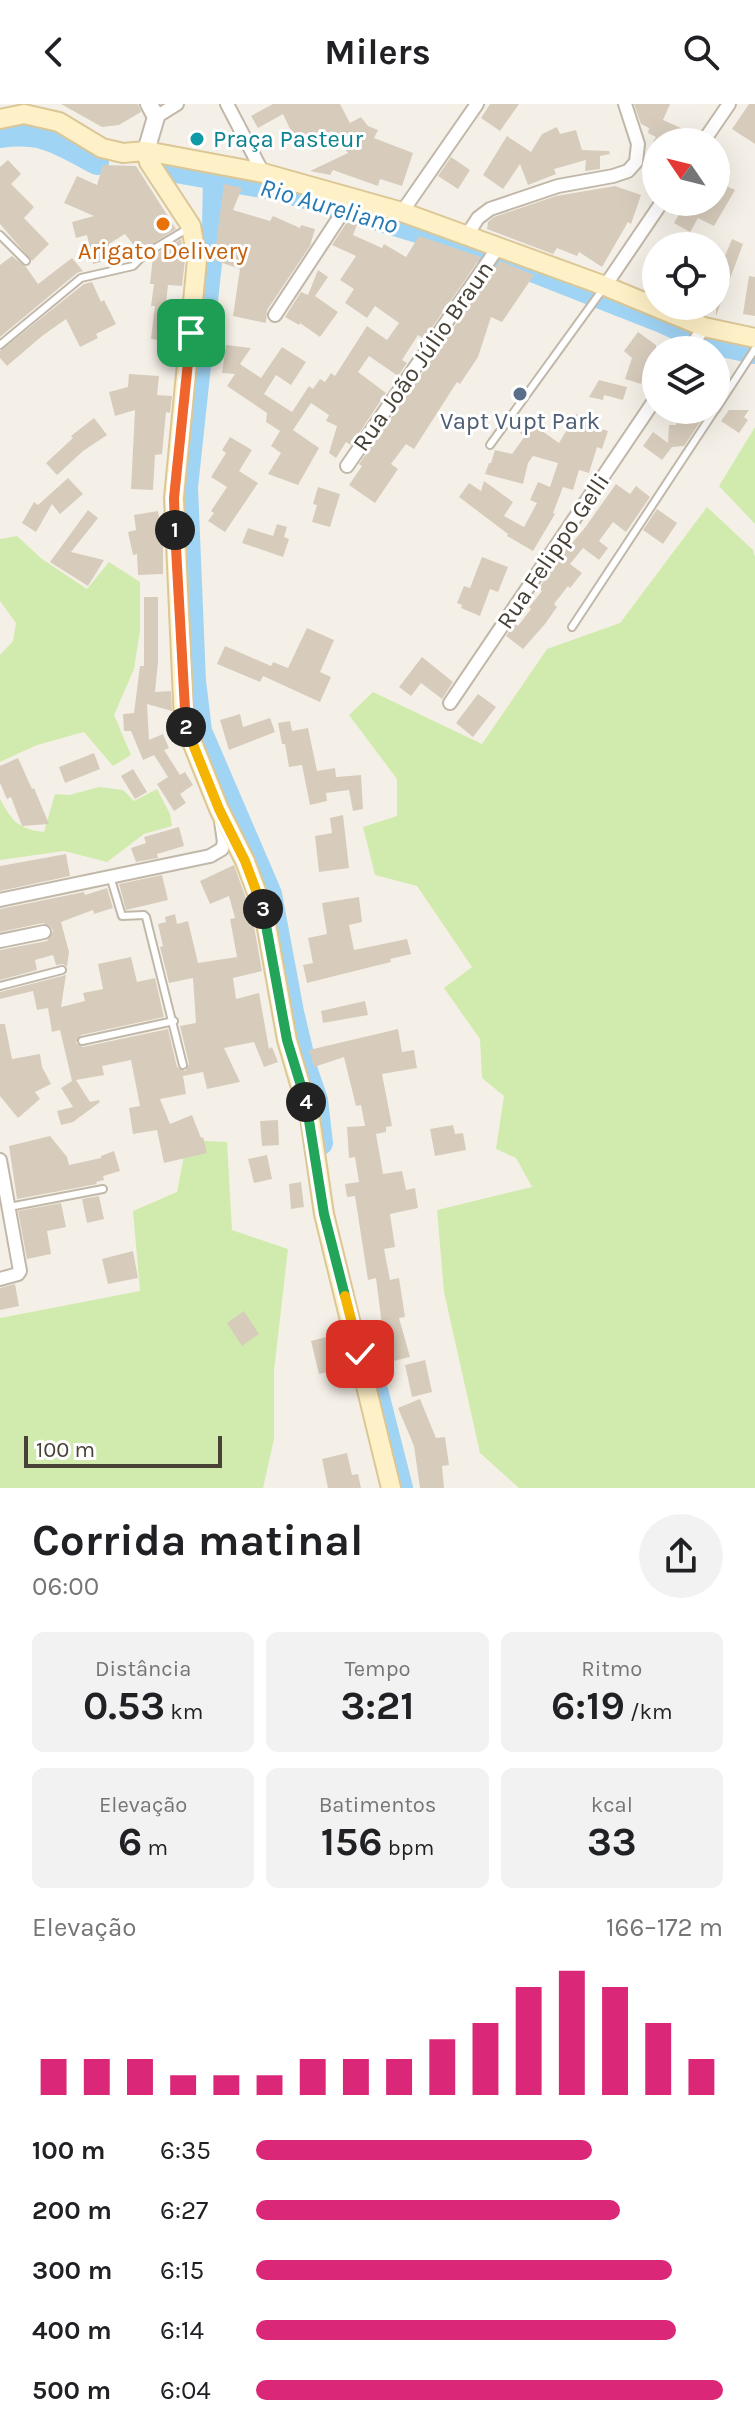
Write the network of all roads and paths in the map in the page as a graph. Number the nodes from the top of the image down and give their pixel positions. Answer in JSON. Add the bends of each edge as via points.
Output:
{"nodes":[{"id":1,"x":177,"y":104,"type":"edge"},
{"id":2,"x":227,"y":104,"type":"edge"},
{"id":3,"x":477,"y":104,"type":"edge"},
{"id":4,"x":625,"y":104,"type":"edge"},
{"id":5,"x":729,"y":104,"type":"edge"},
{"id":6,"x":25,"y":109,"type":"edge"},
{"id":7,"x":152,"y":110,"type":"edge"},
{"id":8,"x":0,"y":119,"type":"edge"},
{"id":9,"x":713,"y":128,"type":"edge"},
{"id":10,"x":146,"y":151,"type":"junction"},
{"id":11,"x":263,"y":173,"type":"junction"},
{"id":12,"x":352,"y":198,"type":"junction"},
{"id":13,"x":402,"y":212,"type":"junction"},
{"id":14,"x":652,"y":216,"type":"edge"},
{"id":15,"x":191,"y":226,"type":"junction"},
{"id":16,"x":0,"y":235,"type":"edge"},
{"id":17,"x":467,"y":235,"type":"junction"},
{"id":18,"x":499,"y":246,"type":"junction"},
{"id":19,"x":26,"y":261,"type":"dead end"},
{"id":20,"x":605,"y":286,"type":"junction"},
{"id":21,"x":275,"y":315,"type":"dead end"},
{"id":22,"x":704,"y":327,"type":"junction"},
{"id":23,"x":698,"y":336,"type":"edge"},
{"id":24,"x":755,"y":338,"type":"edge"},
{"id":25,"x":0,"y":345,"type":"edge"},
{"id":26,"x":755,"y":349,"type":"edge"},
{"id":27,"x":730,"y":388,"type":"edge"},
{"id":28,"x":642,"y":419,"type":"edge"},
{"id":29,"x":706,"y":424,"type":"edge"},
{"id":30,"x":490,"y":445,"type":"dead end"},
{"id":31,"x":347,"y":466,"type":"dead end"},
{"id":32,"x":572,"y":627,"type":"dead end"},
{"id":33,"x":450,"y":703,"type":"dead end"},
{"id":34,"x":219,"y":809,"type":"junction"},
{"id":35,"x":110,"y":876,"type":"junction"},
{"id":36,"x":0,"y":900,"type":"edge"},
{"id":37,"x":44,"y":932,"type":"dead end"},
{"id":38,"x":0,"y":941,"type":"edge"},
{"id":39,"x":62,"y":970,"type":"dead end"},
{"id":40,"x":0,"y":986,"type":"edge"},
{"id":41,"x":174,"y":1021,"type":"junction"},
{"id":42,"x":82,"y":1041,"type":"dead end"},
{"id":43,"x":183,"y":1065,"type":"dead end"},
{"id":44,"x":0,"y":1160,"type":"edge"},
{"id":45,"x":103,"y":1189,"type":"dead end"},
{"id":46,"x":5,"y":1200,"type":"edge"},
{"id":47,"x":0,"y":1279,"type":"edge"},
{"id":48,"x":391,"y":1488,"type":"edge"}],
"edges":[{"from":1,"to":7,"type":"street"},
{"from":2,"to":11,"type":"street"},
{"from":3,"to":13,"type":"street"},
{"from":4,"to":17,"type":"street","via":[[638,144],[636,162],[628,171],[558,186],[490,209]]},
{"from":5,"to":9,"type":"street"},
{"from":6,"to":8,"type":"main road"},
{"from":6,"to":10,"type":"main road","via":[[102,148]]},
{"from":7,"to":10,"type":"street"},
{"from":10,"to":11,"type":"main road"},
{"from":10,"to":15,"type":"main road"},
{"from":11,"to":12,"type":"main road"},
{"from":12,"to":13,"type":"main road"},
{"from":12,"to":21,"type":"street"},
{"from":13,"to":17,"type":"main road"},
{"from":14,"to":20,"type":"street"},
{"from":15,"to":25,"type":"lane","via":[[133,266],[81,278]]},
{"from":15,"to":34,"type":"main road","via":[[196,287],[174,498],[184,722]]},
{"from":16,"to":19,"type":"lane"},
{"from":17,"to":18,"type":"main road"},
{"from":18,"to":20,"type":"main road"},
{"from":18,"to":31,"type":"street","name":"Rua João Júlio Braun"},
{"from":20,"to":22,"type":"main road"},
{"from":20,"to":30,"type":"lane"},
{"from":22,"to":23,"type":"street"},
{"from":22,"to":24,"type":"main road"},
{"from":26,"to":27,"type":"lane"},
{"from":28,"to":33,"type":"street","name":"Rua Felippo Gelli"},
{"from":29,"to":32,"type":"lane"},
{"from":34,"to":35,"type":"street","via":[[224,842],[217,854]]},
{"from":34,"to":48,"type":"main road","via":[[264,912],[287,1040],[309,1115],[324,1214]]},
{"from":35,"to":36,"type":"street"},
{"from":35,"to":41,"type":"lane","via":[[122,916],[146,917]]},
{"from":37,"to":38,"type":"street"},
{"from":39,"to":40,"type":"lane"},
{"from":41,"to":42,"type":"lane"},
{"from":41,"to":43,"type":"lane"},
{"from":44,"to":46,"type":"street"},
{"from":45,"to":46,"type":"lane"},
{"from":46,"to":47,"type":"street","via":[[20,1271]]}]}
